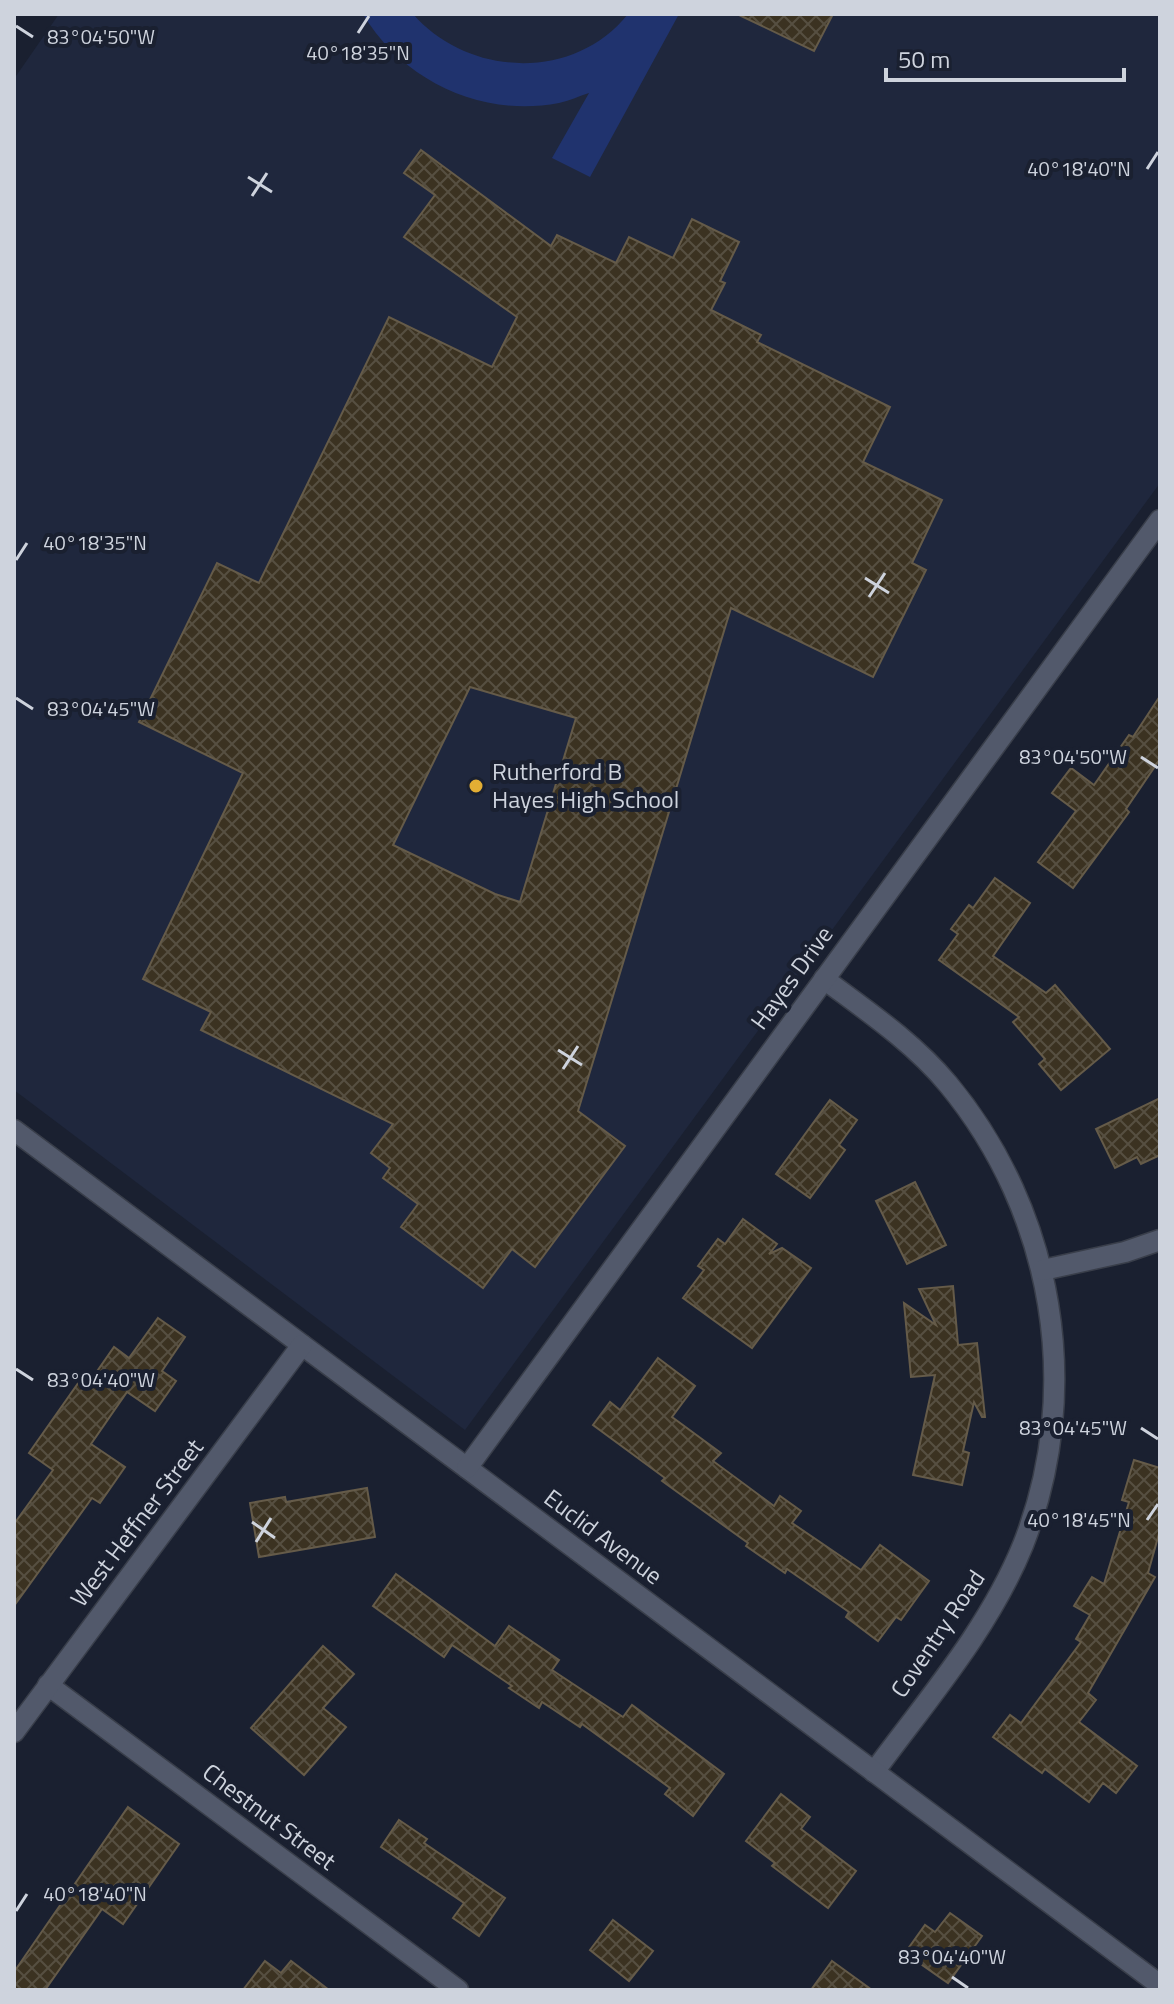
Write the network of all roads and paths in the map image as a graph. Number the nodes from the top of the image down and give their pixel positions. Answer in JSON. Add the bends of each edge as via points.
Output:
{"nodes":[{"id":1,"x":1160,"y":520,"type":"edge"},
{"id":2,"x":824,"y":979,"type":"junction"},
{"id":3,"x":14,"y":1130,"type":"edge"},
{"id":4,"x":1160,"y":1240,"type":"edge"},
{"id":5,"x":1043,"y":1270,"type":"junction"},
{"id":6,"x":302,"y":1345,"type":"junction"},
{"id":7,"x":467,"y":1468,"type":"junction"},
{"id":8,"x":48,"y":1685,"type":"junction"},
{"id":9,"x":14,"y":1732,"type":"edge"},
{"id":10,"x":874,"y":1772,"type":"junction"},
{"id":11,"x":1160,"y":1985,"type":"edge"},
{"id":12,"x":458,"y":1990,"type":"edge"}],
"edges":[{"from":1,"to":2,"type":"street","name":"Hayes Drive"},
{"from":2,"to":5,"type":"street","name":"Coventry Road","via":[[926,1060],[956,1095],[1011,1181]]},
{"from":2,"to":7,"type":"street","name":"Hayes Drive"},
{"from":3,"to":6,"type":"street","name":"Euclid Avenue"},
{"from":4,"to":5,"type":"street"},
{"from":5,"to":10,"type":"street","name":"Coventry Road","via":[[1054,1404],[1046,1469],[1023,1544],[987,1616]]},
{"from":6,"to":7,"type":"street","name":"Euclid Avenue"},
{"from":6,"to":8,"type":"street","name":"West Heffner Street"},
{"from":7,"to":10,"type":"street","name":"Euclid Avenue"},
{"from":8,"to":9,"type":"street","name":"West Heffner Street"},
{"from":8,"to":12,"type":"street","name":"Chestnut Street"},
{"from":10,"to":11,"type":"street","name":"Euclid Avenue"}]}
